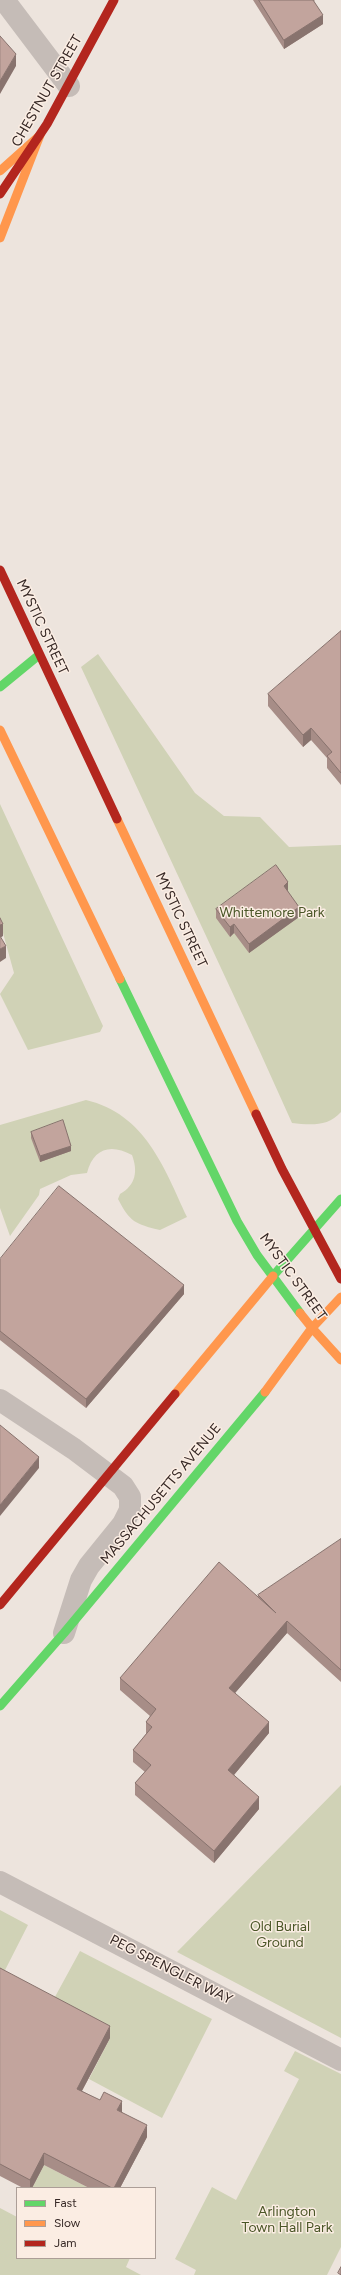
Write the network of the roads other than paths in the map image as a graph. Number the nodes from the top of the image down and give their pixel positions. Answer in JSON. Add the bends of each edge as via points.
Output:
{"nodes":[{"id":1,"x":4,"y":0,"type":"edge"},
{"id":2,"x":114,"y":0,"type":"edge"},
{"id":3,"x":69,"y":86,"type":"junction"},
{"id":4,"x":40,"y":135,"type":"junction"},
{"id":5,"x":0,"y":170,"type":"edge"},
{"id":6,"x":0,"y":194,"type":"edge"},
{"id":7,"x":0,"y":238,"type":"edge"},
{"id":8,"x":0,"y":570,"type":"edge"},
{"id":9,"x":39,"y":655,"type":"junction"},
{"id":10,"x":0,"y":687,"type":"edge"},
{"id":11,"x":0,"y":730,"type":"edge"},
{"id":12,"x":341,"y":1199,"type":"edge"},
{"id":13,"x":315,"y":1231,"type":"junction"},
{"id":14,"x":273,"y":1276,"type":"junction"},
{"id":15,"x":341,"y":1279,"type":"edge"},
{"id":16,"x":341,"y":1297,"type":"edge"},
{"id":17,"x":312,"y":1328,"type":"junction"},
{"id":18,"x":341,"y":1360,"type":"edge"},
{"id":19,"x":0,"y":1400,"type":"edge"},
{"id":20,"x":107,"y":1474,"type":"junction"},
{"id":21,"x":0,"y":1605,"type":"edge"},
{"id":22,"x":64,"y":1633,"type":"junction"},
{"id":23,"x":0,"y":1706,"type":"edge"},
{"id":24,"x":0,"y":1882,"type":"edge"},
{"id":25,"x":341,"y":2060,"type":"edge"}],
"edges":[{"from":1,"to":3,"type":"street"},
{"from":2,"to":3,"type":"main road","name":"CHESTNUT STREET"},
{"from":3,"to":4,"type":"main road","name":"CHESTNUT STREET"},
{"from":4,"to":5,"type":"main road"},
{"from":4,"to":6,"type":"main road","name":"CHESTNUT STREET"},
{"from":4,"to":7,"type":"main road"},
{"from":8,"to":9,"type":"main road","name":"MYSTIC STREET"},
{"from":9,"to":10,"type":"main road"},
{"from":9,"to":13,"type":"main road","name":"MYSTIC STREET","via":[[282,1169]]},
{"from":11,"to":14,"type":"main road","name":"MYSTIC STREET","via":[[237,1221]]},
{"from":12,"to":13,"type":"main road"},
{"from":13,"to":14,"type":"main road"},
{"from":13,"to":15,"type":"main road","name":"MYSTIC STREET"},
{"from":14,"to":17,"type":"main road","name":"MYSTIC STREET"},
{"from":14,"to":20,"type":"main road"},
{"from":16,"to":17,"type":"main road","name":"MASSACHUSETTS AVENUE"},
{"from":17,"to":18,"type":"main road","name":"MYSTIC STREET"},
{"from":17,"to":22,"type":"main road","name":"MASSACHUSETTS AVENUE","via":[[276,1377]]},
{"from":19,"to":20,"type":"street"},
{"from":20,"to":21,"type":"main road"},
{"from":20,"to":22,"type":"street","via":[[123,1486],[130,1497],[130,1510],[123,1524],[81,1580]]},
{"from":22,"to":23,"type":"main road","name":"MASSACHUSETTS AVENUE"},
{"from":24,"to":25,"type":"street","name":"PEG SPENGLER WAY"}]}
